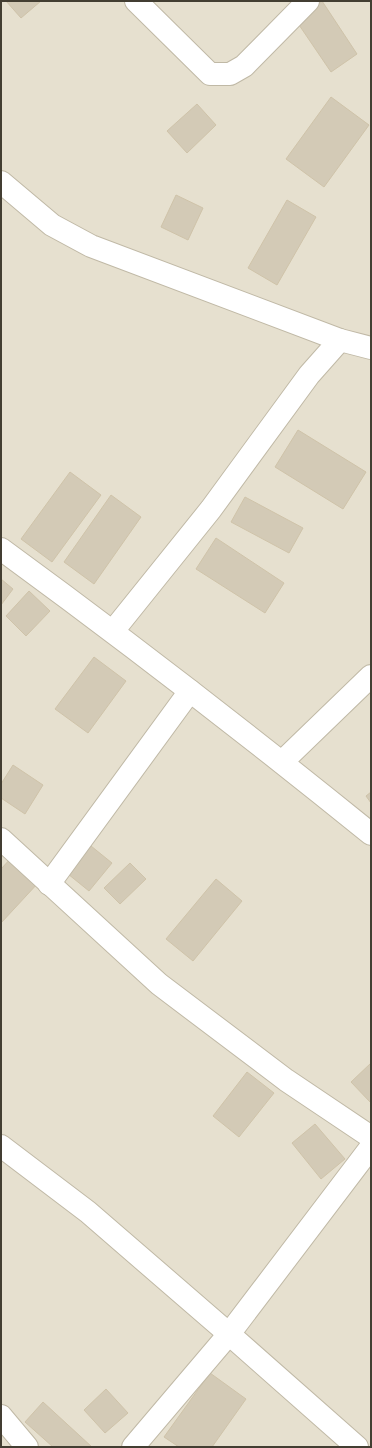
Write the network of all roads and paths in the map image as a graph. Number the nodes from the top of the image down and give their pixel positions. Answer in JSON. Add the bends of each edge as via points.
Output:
{"nodes":[{"id":1,"x":136,"y":1,"type":"edge"},
{"id":2,"x":308,"y":1,"type":"edge"},
{"id":3,"x":1,"y":182,"type":"edge"},
{"id":4,"x":340,"y":340,"type":"junction"},
{"id":5,"x":371,"y":348,"type":"edge"},
{"id":6,"x":1,"y":549,"type":"edge"},
{"id":7,"x":113,"y":631,"type":"junction"},
{"id":8,"x":371,"y":676,"type":"edge"},
{"id":9,"x":190,"y":691,"type":"junction"},
{"id":10,"x":282,"y":762,"type":"junction"},
{"id":11,"x":371,"y":834,"type":"edge"},
{"id":12,"x":1,"y":839,"type":"edge"},
{"id":13,"x":49,"y":884,"type":"junction"},
{"id":14,"x":371,"y":1137,"type":"edge"},
{"id":15,"x":1,"y":1146,"type":"edge"},
{"id":16,"x":371,"y":1147,"type":"edge"},
{"id":17,"x":229,"y":1334,"type":"junction"},
{"id":18,"x":1,"y":1416,"type":"edge"},
{"id":19,"x":27,"y":1447,"type":"edge"},
{"id":20,"x":133,"y":1447,"type":"edge"},
{"id":21,"x":357,"y":1447,"type":"edge"}],
"edges":[{"from":1,"to":2,"type":"street","via":[[210,74],[230,74],[244,66]]},
{"from":3,"to":4,"type":"street","via":[[52,225],[91,246]]},
{"from":4,"to":5,"type":"street"},
{"from":4,"to":7,"type":"street","via":[[309,375],[211,509]]},
{"from":6,"to":7,"type":"street"},
{"from":7,"to":9,"type":"street"},
{"from":8,"to":10,"type":"street"},
{"from":9,"to":10,"type":"street"},
{"from":9,"to":13,"type":"street"},
{"from":10,"to":11,"type":"street"},
{"from":12,"to":13,"type":"street"},
{"from":13,"to":14,"type":"street","via":[[158,984],[286,1080]]},
{"from":15,"to":17,"type":"street","via":[[88,1212]]},
{"from":16,"to":17,"type":"street"},
{"from":17,"to":20,"type":"street"},
{"from":17,"to":21,"type":"street"},
{"from":18,"to":19,"type":"street"}]}
